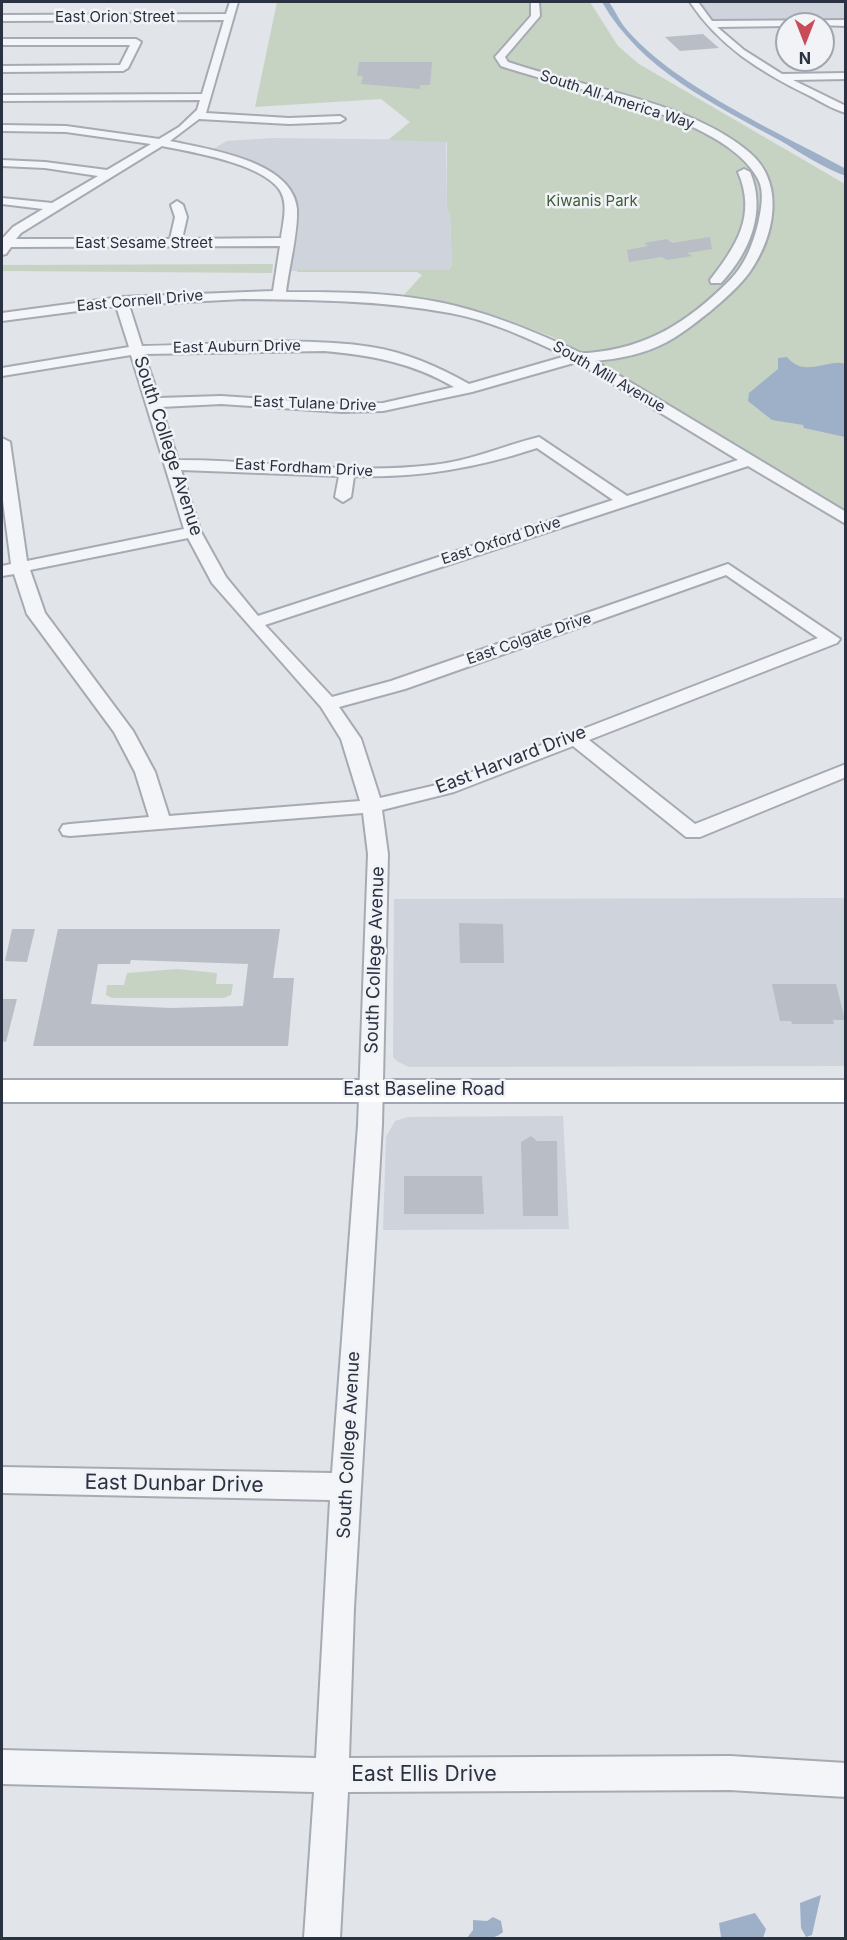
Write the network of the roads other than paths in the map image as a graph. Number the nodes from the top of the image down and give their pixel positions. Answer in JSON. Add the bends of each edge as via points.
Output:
{"nodes":[{"id":1,"x":234,"y":2,"type":"edge"},
{"id":2,"x":694,"y":2,"type":"edge"},
{"id":3,"x":149,"y":6,"type":"dead end"},
{"id":4,"x":536,"y":6,"type":"edge"},
{"id":5,"x":144,"y":17,"type":"junction"},
{"id":6,"x":229,"y":17,"type":"junction"},
{"id":7,"x":2,"y":18,"type":"edge"},
{"id":8,"x":846,"y":23,"type":"edge"},
{"id":9,"x":709,"y":24,"type":"junction"},
{"id":10,"x":2,"y":42,"type":"edge"},
{"id":11,"x":497,"y":45,"type":"junction"},
{"id":12,"x":510,"y":46,"type":"junction"},
{"id":13,"x":2,"y":69,"type":"edge"},
{"id":14,"x":846,"y":76,"type":"edge"},
{"id":15,"x":781,"y":77,"type":"junction"},
{"id":16,"x":207,"y":97,"type":"junction"},
{"id":17,"x":2,"y":98,"type":"edge"},
{"id":18,"x":607,"y":98,"type":"junction"},
{"id":19,"x":846,"y":110,"type":"edge"},
{"id":20,"x":198,"y":117,"type":"junction"},
{"id":21,"x":340,"y":118,"type":"dead end"},
{"id":22,"x":2,"y":129,"type":"edge"},
{"id":23,"x":157,"y":144,"type":"junction"},
{"id":24,"x":2,"y":163,"type":"edge"},
{"id":25,"x":108,"y":174,"type":"junction"},
{"id":26,"x":2,"y":201,"type":"edge"},
{"id":27,"x":177,"y":205,"type":"dead end"},
{"id":28,"x":53,"y":207,"type":"junction"},
{"id":29,"x":286,"y":242,"type":"junction"},
{"id":30,"x":176,"y":243,"type":"junction"},
{"id":31,"x":3,"y":246,"type":"edge"},
{"id":32,"x":727,"y":270,"type":"junction"},
{"id":33,"x":744,"y":272,"type":"junction"},
{"id":34,"x":279,"y":294,"type":"junction"},
{"id":35,"x":121,"y":301,"type":"junction"},
{"id":36,"x":2,"y":317,"type":"edge"},
{"id":37,"x":614,"y":348,"type":"junction"},
{"id":38,"x":137,"y":350,"type":"junction"},
{"id":39,"x":579,"y":357,"type":"junction"},
{"id":40,"x":2,"y":372,"type":"edge"},
{"id":41,"x":467,"y":388,"type":"junction"},
{"id":42,"x":152,"y":403,"type":"junction"},
{"id":43,"x":2,"y":442,"type":"edge"},
{"id":44,"x":749,"y":461,"type":"junction"},
{"id":45,"x":173,"y":465,"type":"junction"},
{"id":46,"x":347,"y":473,"type":"junction"},
{"id":47,"x":6,"y":496,"type":"edge"},
{"id":48,"x":343,"y":497,"type":"dead end"},
{"id":49,"x":624,"y":501,"type":"junction"},
{"id":50,"x":846,"y":519,"type":"edge"},
{"id":51,"x":194,"y":532,"type":"junction"},
{"id":52,"x":20,"y":567,"type":"junction"},
{"id":53,"x":728,"y":569,"type":"joint"},
{"id":54,"x":2,"y":571,"type":"edge"},
{"id":55,"x":254,"y":623,"type":"junction"},
{"id":56,"x":328,"y":704,"type":"junction"},
{"id":57,"x":574,"y":737,"type":"junction"},
{"id":58,"x":841,"y":776,"type":"edge"},
{"id":59,"x":372,"y":806,"type":"junction"},
{"id":60,"x":160,"y":821,"type":"junction"},
{"id":61,"x":70,"y":830,"type":"dead end"},
{"id":62,"x":371,"y":1090,"type":"junction"},
{"id":63,"x":2,"y":1091,"type":"edge"},
{"id":64,"x":846,"y":1091,"type":"edge"},
{"id":65,"x":2,"y":1480,"type":"edge"},
{"id":66,"x":346,"y":1487,"type":"junction"},
{"id":67,"x":2,"y":1767,"type":"edge"},
{"id":68,"x":332,"y":1775,"type":"junction"},
{"id":69,"x":846,"y":1780,"type":"edge"},
{"id":70,"x":322,"y":1938,"type":"edge"}],
"edges":[{"from":1,"to":6,"type":"street"},
{"from":2,"to":9,"type":"street"},
{"from":3,"to":5,"type":"street"},
{"from":4,"to":11,"type":"street","name":"South All America Way","via":[[524,11]]},
{"from":4,"to":12,"type":"street","via":[[532,22]]},
{"from":5,"to":6,"type":"street","name":"East Orion Street"},
{"from":5,"to":7,"type":"street","name":"East Orion Street"},
{"from":6,"to":16,"type":"street"},
{"from":8,"to":9,"type":"street"},
{"from":9,"to":15,"type":"street","via":[[739,50]]},
{"from":10,"to":13,"type":"street","via":[[136,42],[123,68]]},
{"from":11,"to":12,"type":"street"},
{"from":11,"to":18,"type":"street","name":"South All America Way","via":[[490,61]]},
{"from":12,"to":18,"type":"street","name":"South All America Way","via":[[500,57],[504,63]]},
{"from":14,"to":15,"type":"street"},
{"from":15,"to":19,"type":"street"},
{"from":16,"to":17,"type":"street"},
{"from":16,"to":20,"type":"street"},
{"from":18,"to":32,"type":"street","name":"South All America Way","via":[[684,128],[716,145],[741,168],[752,197],[739,251]]},
{"from":18,"to":33,"type":"street","name":"South All America Way","via":[[707,130],[734,146],[759,171],[768,202],[756,250]]},
{"from":20,"to":21,"type":"street","via":[[289,121]]},
{"from":20,"to":23,"type":"street"},
{"from":22,"to":23,"type":"street","via":[[73,129]]},
{"from":23,"to":25,"type":"street"},
{"from":23,"to":29,"type":"street","via":[[236,160],[281,184],[291,211]]},
{"from":24,"to":25,"type":"street"},
{"from":25,"to":28,"type":"street"},
{"from":26,"to":28,"type":"street"},
{"from":27,"to":30,"type":"street","via":[[181,217]]},
{"from":28,"to":31,"type":"street","via":[[17,230]]},
{"from":29,"to":30,"type":"street","name":"East Sesame Street"},
{"from":29,"to":34,"type":"street"},
{"from":30,"to":31,"type":"street","name":"East Sesame Street"},
{"from":32,"to":33,"type":"street"},
{"from":32,"to":37,"type":"street","name":"South All America Way","via":[[654,330]]},
{"from":33,"to":37,"type":"street","name":"South All America Way","via":[[727,290],[663,339]]},
{"from":34,"to":35,"type":"street","name":"East Cornell Drive"},
{"from":34,"to":39,"type":"street","name":"South Mill Avenue","via":[[378,298],[453,309],[515,328]]},
{"from":35,"to":36,"type":"street","name":"East Cornell Drive"},
{"from":35,"to":38,"type":"street","name":"South College Avenue"},
{"from":37,"to":39,"type":"street","name":"South All America Way","via":[[585,351]]},
{"from":38,"to":40,"type":"street","name":"East Auburn Drive"},
{"from":38,"to":41,"type":"street","name":"East Auburn Drive","via":[[282,346],[372,351],[440,372]]},
{"from":38,"to":42,"type":"street","name":"South College Avenue"},
{"from":39,"to":41,"type":"street","name":"East Tulane Drive"},
{"from":39,"to":44,"type":"street","name":"South Mill Avenue"},
{"from":41,"to":42,"type":"street","name":"East Tulane Drive","via":[[383,407],[221,400]]},
{"from":42,"to":45,"type":"street","name":"South College Avenue"},
{"from":43,"to":47,"type":"street"},
{"from":44,"to":49,"type":"street","name":"East Oxford Drive"},
{"from":44,"to":50,"type":"street","name":"South Mill Avenue"},
{"from":45,"to":46,"type":"street","name":"East Fordham Drive","via":[[226,463]]},
{"from":45,"to":51,"type":"street","name":"South College Avenue"},
{"from":46,"to":48,"type":"street"},
{"from":46,"to":49,"type":"street","name":"East Fordham Drive","via":[[421,471],[476,463],[539,442]]},
{"from":47,"to":52,"type":"street"},
{"from":49,"to":55,"type":"street","name":"East Oxford Drive"},
{"from":51,"to":52,"type":"street"},
{"from":51,"to":55,"type":"street","name":"South College Avenue","via":[[218,579]]},
{"from":52,"to":54,"type":"street"},
{"from":52,"to":60,"type":"street","via":[[36,614],[123,731],[145,772]]},
{"from":53,"to":56,"type":"street","name":"East Colgate Drive","via":[[398,686]]},
{"from":53,"to":57,"type":"street","name":"East Harvard Drive","via":[[831,639]]},
{"from":55,"to":56,"type":"street","name":"South College Avenue"},
{"from":56,"to":59,"type":"street","name":"South College Avenue","via":[[357,752]]},
{"from":57,"to":58,"type":"street","via":[[693,832]]},
{"from":57,"to":59,"type":"street","name":"East Harvard Drive","via":[[447,788]]},
{"from":59,"to":60,"type":"street","name":"East Harvard Drive"},
{"from":59,"to":62,"type":"street","name":"South College Avenue","via":[[378,854]]},
{"from":60,"to":61,"type":"street","name":"East Harvard Drive"},
{"from":62,"to":63,"type":"main road","name":"East Baseline Road"},
{"from":62,"to":64,"type":"main road","name":"East Baseline Road"},
{"from":62,"to":66,"type":"street","name":"South College Avenue"},
{"from":65,"to":66,"type":"street","name":"East Dunbar Drive"},
{"from":66,"to":68,"type":"street","name":"South College Avenue"},
{"from":67,"to":68,"type":"street","name":"East Ellis Drive"},
{"from":68,"to":69,"type":"street","name":"East Ellis Drive","via":[[730,1773]]},
{"from":68,"to":70,"type":"street","name":"South College Avenue"}]}
